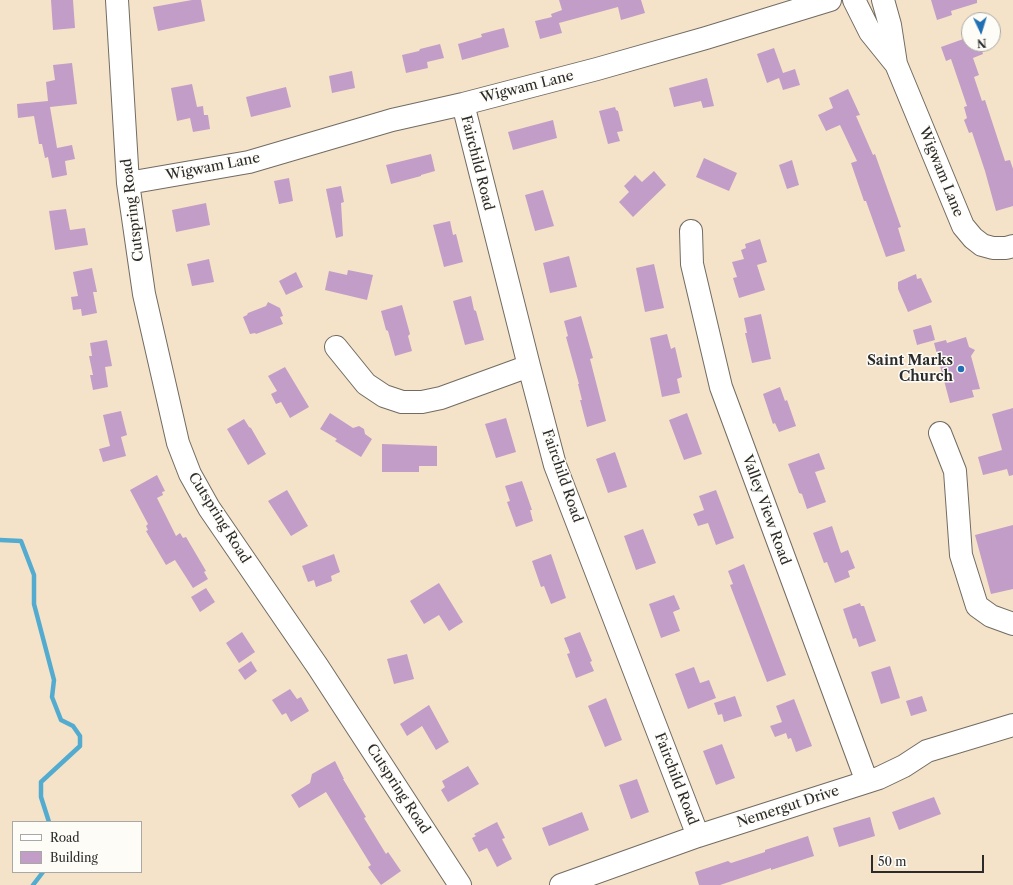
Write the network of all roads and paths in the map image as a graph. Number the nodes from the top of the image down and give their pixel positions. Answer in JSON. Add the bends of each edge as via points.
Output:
{"nodes":[{"id":1,"x":117,"y":0,"type":"edge"},
{"id":2,"x":830,"y":0,"type":"edge"},
{"id":3,"x":854,"y":0,"type":"edge"},
{"id":4,"x":883,"y":0,"type":"edge"},
{"id":5,"x":896,"y":64,"type":"junction"},
{"id":6,"x":462,"y":104,"type":"junction"},
{"id":7,"x":128,"y":183,"type":"junction"},
{"id":8,"x":691,"y":231,"type":"dead end"},
{"id":9,"x":1013,"y":246,"type":"edge"},
{"id":10,"x":336,"y":347,"type":"dead end"},
{"id":11,"x":529,"y":366,"type":"junction"},
{"id":12,"x":940,"y":433,"type":"dead end"},
{"id":13,"x":1013,"y":624,"type":"edge"},
{"id":14,"x":1013,"y":725,"type":"edge"},
{"id":15,"x":867,"y":782,"type":"junction"},
{"id":16,"x":698,"y":836,"type":"junction"},
{"id":17,"x":460,"y":885,"type":"edge"},
{"id":18,"x":561,"y":885,"type":"edge"}],
"edges":[{"from":1,"to":7,"type":"street","name":"Cutspring Road"},
{"from":2,"to":6,"type":"street","name":"Wigwam Lane","via":[[611,65]]},
{"from":3,"to":5,"type":"street","name":"Wigwam Lane","via":[[870,32]]},
{"from":4,"to":5,"type":"street","name":"Wigwam Lane"},
{"from":5,"to":9,"type":"street","name":"Wigwam Lane","via":[[963,226],[972,238],[982,245],[993,248]]},
{"from":6,"to":7,"type":"street","name":"Wigwam Lane","via":[[356,130],[249,162]]},
{"from":6,"to":11,"type":"street","name":"Fairchild Road"},
{"from":7,"to":17,"type":"street","name":"Cutspring Road","via":[[144,294],[174,428],[190,474]]},
{"from":8,"to":15,"type":"street","name":"Valley View Road","via":[[692,264],[721,387]]},
{"from":10,"to":11,"type":"street","via":[[366,384],[384,396],[402,402],[422,402],[441,398]]},
{"from":11,"to":16,"type":"street","name":"Fairchild Road","via":[[555,465]]},
{"from":12,"to":13,"type":"street","via":[[955,471],[961,555],[977,606],[991,616]]},
{"from":14,"to":15,"type":"street","name":"Nemergut Drive","via":[[933,749],[892,772]]},
{"from":15,"to":16,"type":"street","name":"Nemergut Drive"},
{"from":16,"to":18,"type":"street","name":"Nemergut Drive"}]}
